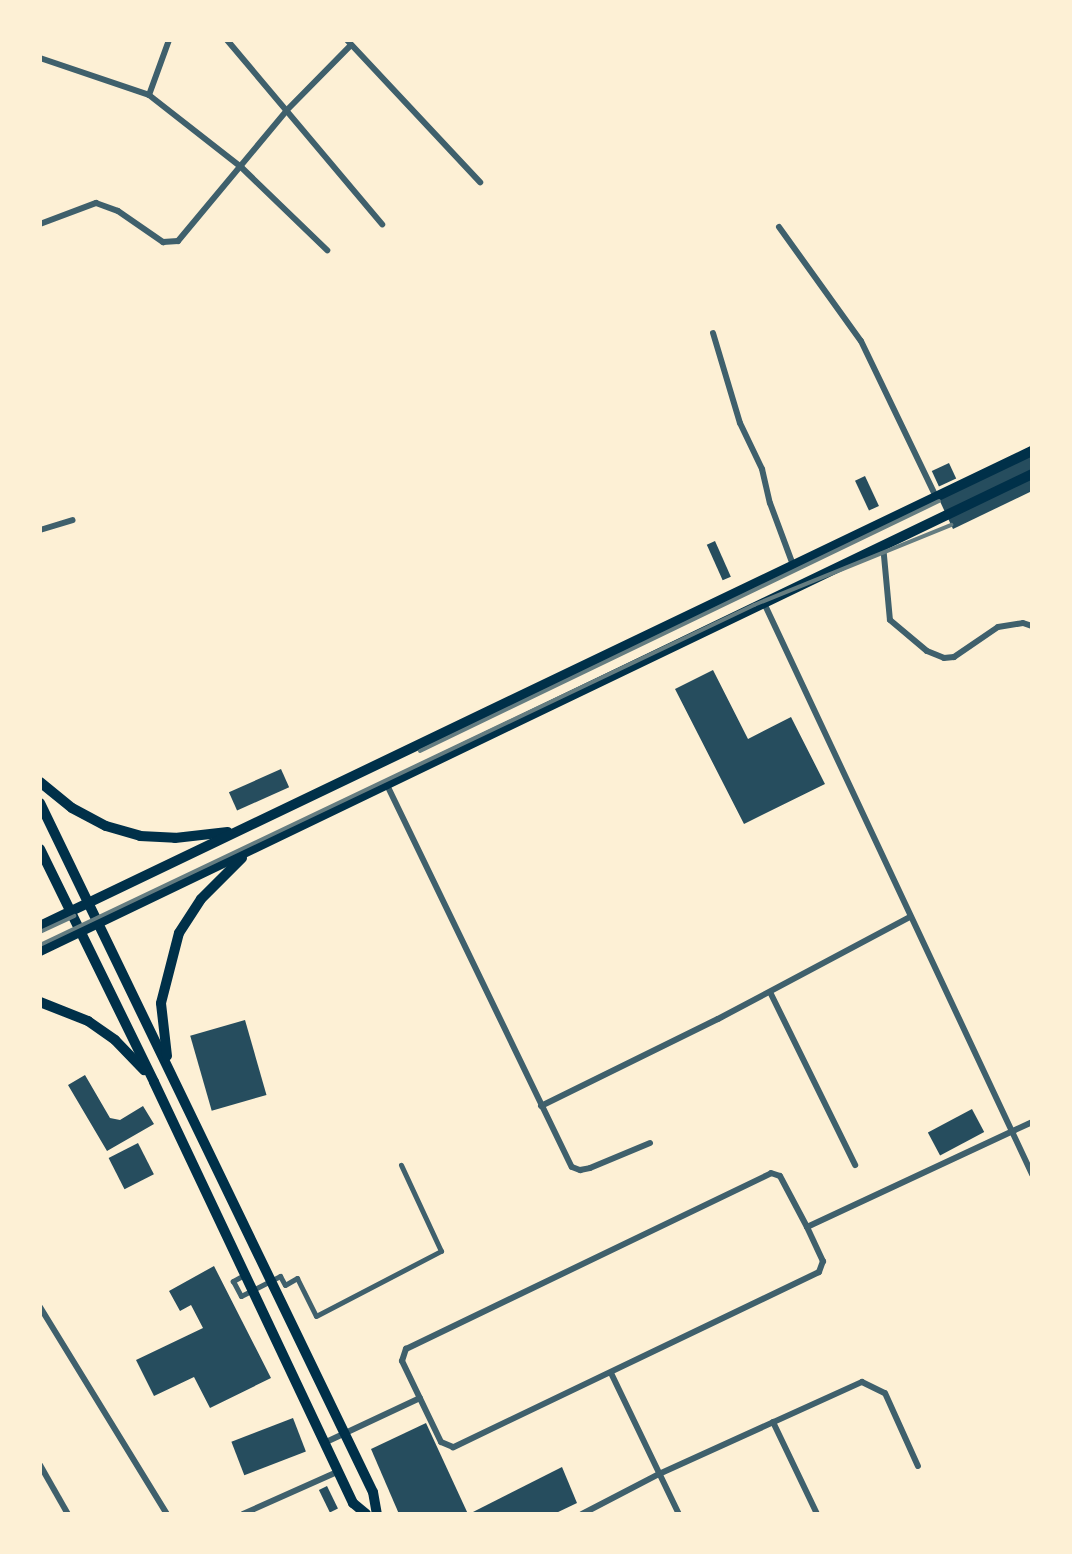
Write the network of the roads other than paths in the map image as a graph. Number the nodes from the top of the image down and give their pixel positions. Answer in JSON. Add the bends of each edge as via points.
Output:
{"nodes":[{"id":1,"x":169,"y":40,"type":"edge"},
{"id":2,"x":227,"y":40,"type":"edge"},
{"id":3,"x":349,"y":42,"type":"edge"},
{"id":4,"x":40,"y":58,"type":"edge"},
{"id":5,"x":149,"y":95,"type":"junction"},
{"id":6,"x":287,"y":110,"type":"junction"},
{"id":7,"x":241,"y":167,"type":"junction"},
{"id":8,"x":480,"y":182,"type":"dead end"},
{"id":9,"x":40,"y":224,"type":"edge"},
{"id":10,"x":382,"y":224,"type":"dead end"},
{"id":11,"x":779,"y":227,"type":"dead end"},
{"id":12,"x":327,"y":250,"type":"dead end"},
{"id":13,"x":713,"y":333,"type":"dead end"},
{"id":14,"x":1032,"y":451,"type":"edge"},
{"id":15,"x":1032,"y":474,"type":"edge"},
{"id":16,"x":936,"y":497,"type":"junction"},
{"id":17,"x":72,"y":520,"type":"dead end"},
{"id":18,"x":40,"y":530,"type":"edge"},
{"id":19,"x":883,"y":545,"type":"junction"},
{"id":20,"x":793,"y":565,"type":"junction"},
{"id":21,"x":764,"y":603,"type":"junction"},
{"id":22,"x":1032,"y":626,"type":"edge"},
{"id":23,"x":40,"y":782,"type":"edge"},
{"id":24,"x":387,"y":785,"type":"junction"},
{"id":25,"x":40,"y":803,"type":"edge"},
{"id":26,"x":242,"y":830,"type":"junction"},
{"id":27,"x":40,"y":849,"type":"edge"},
{"id":28,"x":252,"y":849,"type":"junction"},
{"id":29,"x":89,"y":903,"type":"junction"},
{"id":30,"x":70,"y":913,"type":"junction"},
{"id":31,"x":910,"y":917,"type":"junction"},
{"id":32,"x":99,"y":922,"type":"junction"},
{"id":33,"x":40,"y":926,"type":"edge"},
{"id":34,"x":79,"y":932,"type":"junction"},
{"id":35,"x":40,"y":951,"type":"edge"},
{"id":36,"x":770,"y":992,"type":"junction"},
{"id":37,"x":40,"y":1002,"type":"edge"},
{"id":38,"x":170,"y":1074,"type":"junction"},
{"id":39,"x":154,"y":1082,"type":"junction"},
{"id":40,"x":541,"y":1106,"type":"junction"},
{"id":41,"x":1032,"y":1122,"type":"edge"},
{"id":42,"x":1009,"y":1132,"type":"junction"},
{"id":43,"x":650,"y":1143,"type":"dead end"},
{"id":44,"x":401,"y":1165,"type":"dead end"},
{"id":45,"x":855,"y":1165,"type":"dead end"},
{"id":46,"x":1032,"y":1174,"type":"edge"},
{"id":47,"x":807,"y":1227,"type":"junction"},
{"id":48,"x":245,"y":1275,"type":"junction"},
{"id":49,"x":40,"y":1307,"type":"edge"},
{"id":50,"x":611,"y":1373,"type":"junction"},
{"id":51,"x":420,"y":1398,"type":"junction"},
{"id":52,"x":773,"y":1422,"type":"junction"},
{"id":53,"x":343,"y":1435,"type":"junction"},
{"id":54,"x":324,"y":1443,"type":"junction"},
{"id":55,"x":40,"y":1465,"type":"edge"},
{"id":56,"x":918,"y":1466,"type":"dead end"},
{"id":57,"x":337,"y":1472,"type":"junction"},
{"id":58,"x":659,"y":1474,"type":"junction"},
{"id":59,"x":68,"y":1514,"type":"edge"},
{"id":60,"x":167,"y":1514,"type":"edge"},
{"id":61,"x":243,"y":1514,"type":"edge"},
{"id":62,"x":366,"y":1514,"type":"edge"},
{"id":63,"x":377,"y":1514,"type":"edge"},
{"id":64,"x":582,"y":1514,"type":"edge"},
{"id":65,"x":679,"y":1514,"type":"edge"},
{"id":66,"x":817,"y":1514,"type":"edge"}],
"edges":[{"from":1,"to":5,"type":"street"},
{"from":2,"to":6,"type":"street"},
{"from":3,"to":6,"type":"street"},
{"from":3,"to":8,"type":"street"},
{"from":4,"to":5,"type":"street"},
{"from":5,"to":7,"type":"street"},
{"from":6,"to":7,"type":"street"},
{"from":6,"to":10,"type":"street"},
{"from":7,"to":9,"type":"street","via":[[178,241],[163,242],[118,211],[96,203]]},
{"from":7,"to":12,"type":"street"},
{"from":11,"to":16,"type":"street","via":[[861,341]]},
{"from":13,"to":20,"type":"street"},
{"from":14,"to":16,"type":"main road"},
{"from":15,"to":19,"type":"main road"},
{"from":16,"to":20,"type":"main road"},
{"from":17,"to":18,"type":"street"},
{"from":19,"to":21,"type":"main road"},
{"from":19,"to":22,"type":"street","via":[[890,620],[927,651],[954,657],[998,627]]},
{"from":20,"to":26,"type":"main road"},
{"from":21,"to":24,"type":"main road"},
{"from":21,"to":31,"type":"street"},
{"from":23,"to":26,"type":"main road","via":[[94,820],[140,836],[175,838]]},
{"from":24,"to":28,"type":"main road"},
{"from":24,"to":40,"type":"street"},
{"from":25,"to":29,"type":"main road"},
{"from":26,"to":29,"type":"main road"},
{"from":27,"to":30,"type":"main road"},
{"from":28,"to":32,"type":"main road"},
{"from":28,"to":38,"type":"main road","via":[[201,899],[179,933],[161,1003]]},
{"from":29,"to":30,"type":"main road"},
{"from":29,"to":32,"type":"main road"},
{"from":30,"to":33,"type":"main road"},
{"from":30,"to":34,"type":"main road"},
{"from":31,"to":36,"type":"street"},
{"from":31,"to":42,"type":"street"},
{"from":32,"to":34,"type":"main road"},
{"from":32,"to":38,"type":"main road"},
{"from":34,"to":35,"type":"main road"},
{"from":34,"to":39,"type":"main road"},
{"from":36,"to":40,"type":"street"},
{"from":36,"to":45,"type":"street"},
{"from":37,"to":39,"type":"main road","via":[[88,1021],[115,1040]]},
{"from":38,"to":53,"type":"main road"},
{"from":39,"to":48,"type":"main road"},
{"from":40,"to":43,"type":"street","via":[[572,1167],[580,1170]]},
{"from":41,"to":42,"type":"street"},
{"from":42,"to":46,"type":"street"},
{"from":42,"to":47,"type":"street"},
{"from":44,"to":48,"type":"street","via":[[441,1251],[316,1316],[297,1278],[285,1285],[280,1276],[241,1296],[233,1281]]},
{"from":47,"to":50,"type":"street","via":[[823,1261],[819,1272]]},
{"from":47,"to":51,"type":"street","via":[[780,1176],[771,1173],[406,1349],[402,1361]]},
{"from":48,"to":54,"type":"main road"},
{"from":49,"to":60,"type":"street"},
{"from":50,"to":51,"type":"street","via":[[453,1447],[441,1442]]},
{"from":50,"to":58,"type":"street"},
{"from":51,"to":53,"type":"street"},
{"from":52,"to":56,"type":"street","via":[[856,1383],[870,1383],[885,1393]]},
{"from":52,"to":58,"type":"street"},
{"from":52,"to":66,"type":"street"},
{"from":53,"to":54,"type":"street"},
{"from":53,"to":63,"type":"main road","via":[[373,1492]]},
{"from":54,"to":57,"type":"main road"},
{"from":55,"to":59,"type":"street"},
{"from":57,"to":61,"type":"street"},
{"from":57,"to":62,"type":"main road","via":[[353,1503]]},
{"from":58,"to":64,"type":"street"},
{"from":58,"to":65,"type":"street"}]}
